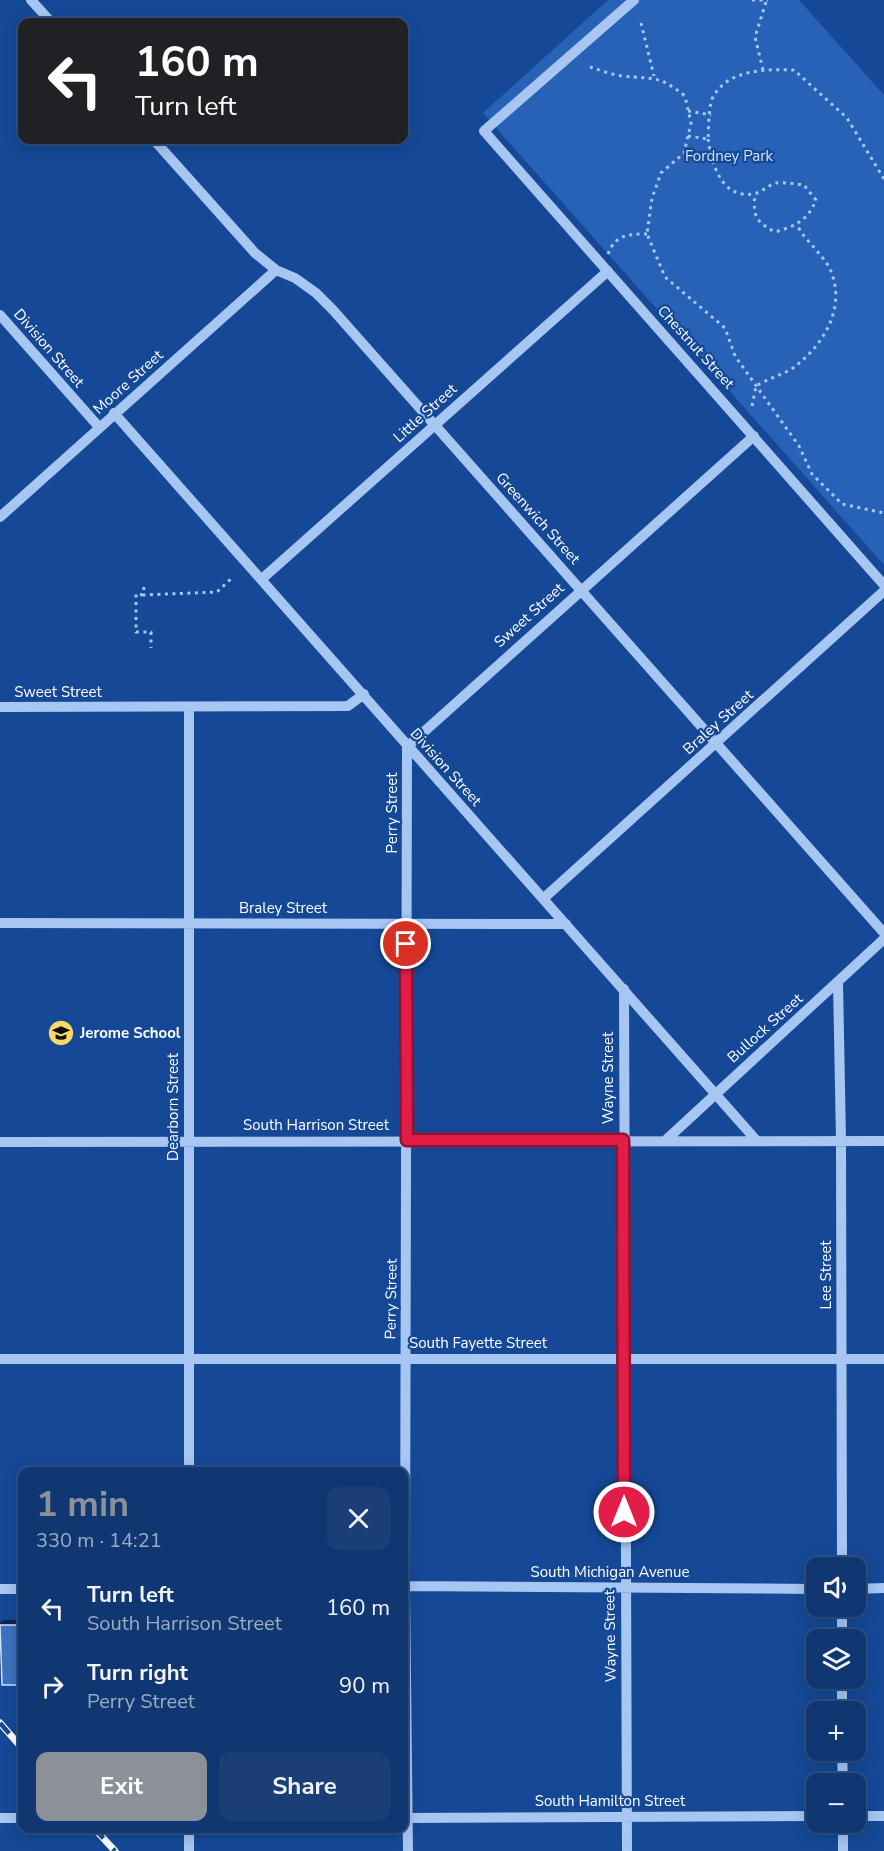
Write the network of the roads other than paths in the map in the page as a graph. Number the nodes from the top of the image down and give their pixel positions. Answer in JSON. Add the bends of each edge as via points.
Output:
{"nodes":[{"id":1,"x":31,"y":0,"type":"edge"},
{"id":2,"x":634,"y":0,"type":"edge"},
{"id":3,"x":47,"y":18,"type":"edge"},
{"id":4,"x":158,"y":144,"type":"edge"},
{"id":5,"x":276,"y":270,"type":"junction"},
{"id":6,"x":608,"y":271,"type":"junction"},
{"id":7,"x":0,"y":315,"type":"edge"},
{"id":8,"x":114,"y":413,"type":"junction"},
{"id":9,"x":434,"y":425,"type":"junction"},
{"id":10,"x":99,"y":428,"type":"junction"},
{"id":11,"x":754,"y":436,"type":"junction"},
{"id":12,"x":0,"y":517,"type":"edge"},
{"id":13,"x":263,"y":578,"type":"junction"},
{"id":14,"x":884,"y":585,"type":"edge"},
{"id":15,"x":581,"y":588,"type":"junction"},
{"id":16,"x":884,"y":591,"type":"edge"},
{"id":17,"x":364,"y":694,"type":"junction"},
{"id":18,"x":0,"y":706,"type":"edge"},
{"id":19,"x":189,"y":707,"type":"junction"},
{"id":20,"x":717,"y":744,"type":"junction"},
{"id":21,"x":407,"y":747,"type":"junction"},
{"id":22,"x":544,"y":898,"type":"junction"},
{"id":23,"x":0,"y":923,"type":"edge"},
{"id":24,"x":189,"y":923,"type":"junction"},
{"id":25,"x":406,"y":924,"type":"junction"},
{"id":26,"x":566,"y":924,"type":"junction"},
{"id":27,"x":884,"y":933,"type":"edge"},
{"id":28,"x":884,"y":939,"type":"edge"},
{"id":29,"x":838,"y":982,"type":"junction"},
{"id":30,"x":624,"y":989,"type":"junction"},
{"id":31,"x":714,"y":1094,"type":"junction"},
{"id":32,"x":667,"y":1139,"type":"junction"},
{"id":33,"x":407,"y":1140,"type":"junction"},
{"id":34,"x":623,"y":1140,"type":"junction"},
{"id":35,"x":756,"y":1140,"type":"junction"},
{"id":36,"x":841,"y":1140,"type":"junction"},
{"id":37,"x":188,"y":1141,"type":"junction"},
{"id":38,"x":884,"y":1141,"type":"edge"},
{"id":39,"x":0,"y":1142,"type":"edge"},
{"id":40,"x":405,"y":1358,"type":"junction"},
{"id":41,"x":624,"y":1358,"type":"junction"},
{"id":42,"x":0,"y":1359,"type":"edge"},
{"id":43,"x":189,"y":1359,"type":"junction"},
{"id":44,"x":841,"y":1359,"type":"junction"},
{"id":45,"x":884,"y":1359,"type":"edge"},
{"id":46,"x":189,"y":1467,"type":"edge"},
{"id":47,"x":405,"y":1467,"type":"edge"},
{"id":48,"x":842,"y":1557,"type":"edge"},
{"id":49,"x":408,"y":1586,"type":"edge"},
{"id":50,"x":625,"y":1587,"type":"junction"},
{"id":51,"x":806,"y":1588,"type":"edge"},
{"id":52,"x":884,"y":1588,"type":"edge"},
{"id":53,"x":18,"y":1589,"type":"edge"},
{"id":54,"x":866,"y":1589,"type":"edge"},
{"id":55,"x":0,"y":1590,"type":"edge"},
{"id":56,"x":627,"y":1816,"type":"junction"},
{"id":57,"x":806,"y":1816,"type":"edge"},
{"id":58,"x":866,"y":1816,"type":"edge"},
{"id":59,"x":884,"y":1816,"type":"edge"},
{"id":60,"x":0,"y":1818,"type":"edge"},
{"id":61,"x":18,"y":1818,"type":"edge"},
{"id":62,"x":408,"y":1818,"type":"edge"},
{"id":63,"x":189,"y":1833,"type":"edge"},
{"id":64,"x":407,"y":1833,"type":"edge"},
{"id":65,"x":843,"y":1833,"type":"edge"},
{"id":66,"x":189,"y":1851,"type":"edge"},
{"id":67,"x":408,"y":1851,"type":"edge"},
{"id":68,"x":627,"y":1851,"type":"edge"},
{"id":69,"x":843,"y":1851,"type":"edge"}],
"edges":[{"from":1,"to":3,"type":"street"},
{"from":2,"to":6,"type":"street","name":"Chestnut Street","via":[[484,131]]},
{"from":4,"to":5,"type":"street","name":"Greenwich Street","via":[[255,253]]},
{"from":5,"to":8,"type":"street","name":"Moore Street"},
{"from":5,"to":9,"type":"street","name":"Greenwich Street","via":[[296,278],[316,293]]},
{"from":6,"to":9,"type":"street","name":"Little Street"},
{"from":6,"to":11,"type":"street","name":"Chestnut Street"},
{"from":7,"to":10,"type":"street","name":"Division Street"},
{"from":8,"to":10,"type":"street","name":"Moore Street"},
{"from":8,"to":13,"type":"street","name":"Division Street"},
{"from":9,"to":13,"type":"street","name":"Little Street"},
{"from":9,"to":15,"type":"street","name":"Greenwich Street"},
{"from":10,"to":12,"type":"street","name":"Moore Street"},
{"from":11,"to":14,"type":"street","name":"Chestnut Street"},
{"from":11,"to":15,"type":"street","name":"Sweet Street"},
{"from":13,"to":17,"type":"street","name":"Division Street"},
{"from":15,"to":20,"type":"street","name":"Greenwich Street"},
{"from":15,"to":21,"type":"street","name":"Sweet Street"},
{"from":16,"to":20,"type":"street","name":"Braley Street"},
{"from":17,"to":19,"type":"street","name":"Sweet Street","via":[[348,706]]},
{"from":17,"to":21,"type":"street","name":"Division Street"},
{"from":18,"to":19,"type":"street","name":"Sweet Street"},
{"from":19,"to":24,"type":"street","name":"Dearborn Street"},
{"from":20,"to":22,"type":"street","name":"Braley Street"},
{"from":20,"to":27,"type":"street","name":"Greenwich Street"},
{"from":21,"to":22,"type":"street","name":"Division Street"},
{"from":21,"to":25,"type":"street","name":"Perry Street"},
{"from":22,"to":26,"type":"street","name":"Division Street"},
{"from":23,"to":24,"type":"street","name":"Braley Street"},
{"from":24,"to":25,"type":"street","name":"Braley Street"},
{"from":24,"to":37,"type":"street","name":"Dearborn Street"},
{"from":25,"to":26,"type":"street","name":"Braley Street"},
{"from":25,"to":33,"type":"street","name":"Perry Street"},
{"from":26,"to":30,"type":"street","name":"Division Street"},
{"from":28,"to":29,"type":"street","name":"Bullock Street"},
{"from":29,"to":31,"type":"street","name":"Bullock Street"},
{"from":29,"to":36,"type":"street","name":"Lee Street"},
{"from":30,"to":31,"type":"street","name":"Division Street"},
{"from":30,"to":34,"type":"street","name":"Wayne Street"},
{"from":31,"to":32,"type":"street","name":"Bullock Street"},
{"from":31,"to":35,"type":"street","name":"Division Street"},
{"from":32,"to":34,"type":"street","name":"South Harrison Street"},
{"from":32,"to":35,"type":"street","name":"South Harrison Street"},
{"from":33,"to":34,"type":"street","name":"South Harrison Street"},
{"from":33,"to":37,"type":"street","name":"South Harrison Street"},
{"from":33,"to":40,"type":"street","name":"Perry Street"},
{"from":34,"to":41,"type":"street","name":"Wayne Street"},
{"from":35,"to":36,"type":"street","name":"South Harrison Street"},
{"from":36,"to":38,"type":"street","name":"South Harrison Street"},
{"from":36,"to":44,"type":"street","name":"Lee Street"},
{"from":37,"to":39,"type":"street","name":"South Harrison Street"},
{"from":37,"to":43,"type":"street","name":"Dearborn Street"},
{"from":40,"to":41,"type":"street","name":"South Fayette Street"},
{"from":40,"to":43,"type":"street","name":"South Fayette Street"},
{"from":40,"to":47,"type":"street","name":"Perry Street"},
{"from":41,"to":44,"type":"street","name":"South Fayette Street"},
{"from":41,"to":50,"type":"street","name":"Wayne Street"},
{"from":42,"to":43,"type":"street","name":"South Fayette Street"},
{"from":43,"to":46,"type":"street","name":"Dearborn Street"},
{"from":44,"to":45,"type":"street","name":"South Fayette Street"},
{"from":44,"to":48,"type":"street","name":"Lee Street"},
{"from":49,"to":50,"type":"street","name":"South Michigan Avenue"},
{"from":50,"to":51,"type":"street","name":"South Michigan Avenue"},
{"from":50,"to":56,"type":"street","name":"Wayne Street"},
{"from":52,"to":54,"type":"street"},
{"from":53,"to":55,"type":"street"},
{"from":56,"to":57,"type":"street","name":"South Hamilton Street"},
{"from":56,"to":62,"type":"street","name":"South Hamilton Street"},
{"from":56,"to":68,"type":"street","name":"Wayne Street"},
{"from":58,"to":59,"type":"street"},
{"from":60,"to":61,"type":"street"},
{"from":63,"to":66,"type":"street"},
{"from":64,"to":67,"type":"street","name":"Perry Street"},
{"from":65,"to":69,"type":"street"}]}
